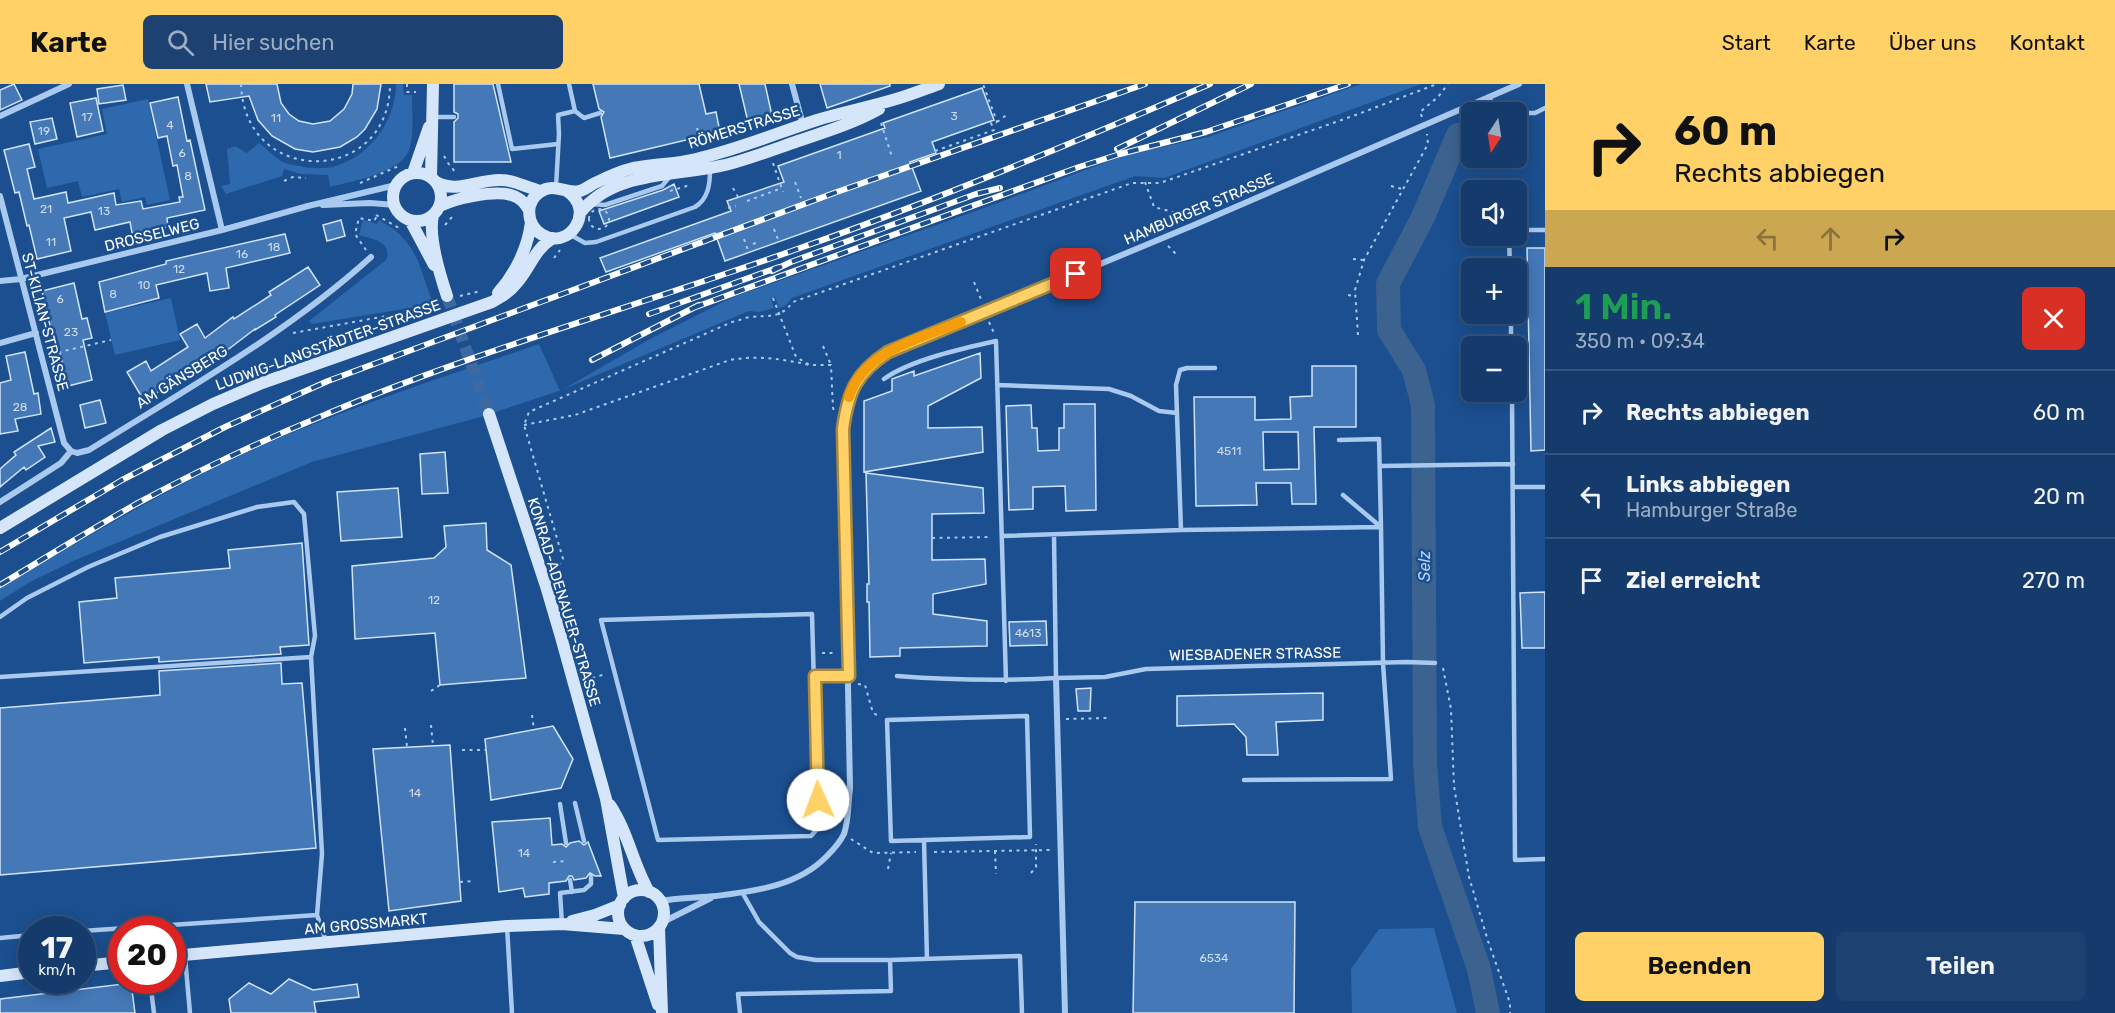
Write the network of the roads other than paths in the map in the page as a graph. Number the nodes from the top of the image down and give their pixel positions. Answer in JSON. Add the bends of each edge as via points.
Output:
{"nodes":[{"id":1,"x":69,"y":84,"type":"edge"},
{"id":2,"x":187,"y":84,"type":"edge"},
{"id":3,"x":433,"y":84,"type":"edge"},
{"id":4,"x":498,"y":84,"type":"edge"},
{"id":5,"x":569,"y":84,"type":"edge"},
{"id":6,"x":792,"y":84,"type":"edge"},
{"id":7,"x":939,"y":84,"type":"edge"},
{"id":8,"x":1519,"y":84,"type":"edge"},
{"id":9,"x":1488,"y":98,"type":"junction"},
{"id":10,"x":896,"y":99,"type":"junction"},
{"id":11,"x":1491,"y":102,"type":"edge"},
{"id":12,"x":1545,"y":108,"type":"edge"},
{"id":13,"x":575,"y":111,"type":"junction"},
{"id":14,"x":600,"y":113,"type":"dead end"},
{"id":15,"x":1527,"y":113,"type":"edge"},
{"id":16,"x":0,"y":116,"type":"edge"},
{"id":17,"x":433,"y":117,"type":"junction"},
{"id":18,"x":454,"y":117,"type":"dead end"},
{"id":19,"x":803,"y":125,"type":"junction"},
{"id":20,"x":558,"y":144,"type":"junction"},
{"id":21,"x":708,"y":163,"type":"junction"},
{"id":22,"x":413,"y":173,"type":"junction"},
{"id":23,"x":434,"y":179,"type":"junction"},
{"id":24,"x":396,"y":184,"type":"junction"},
{"id":25,"x":562,"y":189,"type":"junction"},
{"id":26,"x":541,"y":191,"type":"junction"},
{"id":27,"x":0,"y":196,"type":"edge"},
{"id":28,"x":395,"y":205,"type":"junction"},
{"id":29,"x":308,"y":206,"type":"junction"},
{"id":30,"x":436,"y":211,"type":"junction"},
{"id":31,"x":530,"y":216,"type":"junction"},
{"id":32,"x":584,"y":218,"type":"junction"},
{"id":33,"x":410,"y":220,"type":"junction"},
{"id":34,"x":222,"y":230,"type":"junction"},
{"id":35,"x":1527,"y":230,"type":"edge"},
{"id":36,"x":1545,"y":230,"type":"edge"},
{"id":37,"x":569,"y":234,"type":"junction"},
{"id":38,"x":553,"y":238,"type":"junction"},
{"id":39,"x":371,"y":257,"type":"road end"},
{"id":40,"x":21,"y":279,"type":"junction"},
{"id":41,"x":0,"y":281,"type":"edge"},
{"id":42,"x":443,"y":282,"type":"junction"},
{"id":43,"x":447,"y":296,"type":"tunnel mouth"},
{"id":44,"x":483,"y":305,"type":"junction"},
{"id":45,"x":36,"y":333,"type":"junction"},
{"id":46,"x":0,"y":343,"type":"edge"},
{"id":47,"x":1215,"y":368,"type":"dead end"},
{"id":48,"x":884,"y":379,"type":"dead end"},
{"id":49,"x":998,"y":385,"type":"junction"},
{"id":50,"x":1512,"y":402,"type":"edge"},
{"id":51,"x":489,"y":414,"type":"tunnel mouth"},
{"id":52,"x":1177,"y":414,"type":"junction"},
{"id":53,"x":1339,"y":440,"type":"dead end"},
{"id":54,"x":71,"y":452,"type":"junction"},
{"id":55,"x":1513,"y":464,"type":"junction"},
{"id":56,"x":1380,"y":466,"type":"junction"},
{"id":57,"x":1514,"y":487,"type":"junction"},
{"id":58,"x":1545,"y":487,"type":"edge"},
{"id":59,"x":1343,"y":495,"type":"dead end"},
{"id":60,"x":0,"y":502,"type":"edge"},
{"id":61,"x":1381,"y":527,"type":"junction"},
{"id":62,"x":0,"y":528,"type":"edge"},
{"id":63,"x":1181,"y":530,"type":"junction"},
{"id":64,"x":1054,"y":535,"type":"junction"},
{"id":65,"x":1002,"y":536,"type":"junction"},
{"id":66,"x":0,"y":617,"type":"edge"},
{"id":67,"x":311,"y":657,"type":"junction"},
{"id":68,"x":1383,"y":663,"type":"junction"},
{"id":69,"x":1435,"y":663,"type":"dead end"},
{"id":70,"x":815,"y":676,"type":"junction"},
{"id":71,"x":849,"y":676,"type":"junction"},
{"id":72,"x":897,"y":676,"type":"dead end"},
{"id":73,"x":0,"y":677,"type":"edge"},
{"id":74,"x":1056,"y":678,"type":"junction"},
{"id":75,"x":1006,"y":681,"type":"junction"},
{"id":76,"x":1244,"y":780,"type":"dead end"},
{"id":77,"x":606,"y":799,"type":"junction"},
{"id":78,"x":575,"y":802,"type":"dead end"},
{"id":79,"x":560,"y":804,"type":"dead end"},
{"id":80,"x":924,"y":840,"type":"junction"},
{"id":81,"x":584,"y":841,"type":"dead end"},
{"id":82,"x":566,"y":843,"type":"dead end"},
{"id":83,"x":1545,"y":859,"type":"edge"},
{"id":84,"x":591,"y":877,"type":"dead end"},
{"id":85,"x":570,"y":880,"type":"dead end"},
{"id":86,"x":572,"y":892,"type":"junction"},
{"id":87,"x":649,"y":892,"type":"junction"},
{"id":88,"x":742,"y":892,"type":"junction"},
{"id":89,"x":714,"y":896,"type":"junction"},
{"id":90,"x":661,"y":901,"type":"junction"},
{"id":91,"x":622,"y":902,"type":"junction"},
{"id":92,"x":317,"y":915,"type":"junction"},
{"id":93,"x":562,"y":924,"type":"junction"},
{"id":94,"x":661,"y":925,"type":"junction"},
{"id":95,"x":507,"y":926,"type":"junction"},
{"id":96,"x":96,"y":930,"type":"edge"},
{"id":97,"x":630,"y":932,"type":"junction"},
{"id":98,"x":18,"y":936,"type":"edge"},
{"id":99,"x":0,"y":938,"type":"edge"},
{"id":100,"x":326,"y":942,"type":"junction"},
{"id":101,"x":186,"y":954,"type":"edge"},
{"id":102,"x":927,"y":959,"type":"junction"},
{"id":103,"x":890,"y":960,"type":"junction"},
{"id":104,"x":18,"y":974,"type":"edge"},
{"id":105,"x":0,"y":976,"type":"edge"},
{"id":106,"x":152,"y":994,"type":"edge"},
{"id":107,"x":186,"y":994,"type":"edge"},
{"id":108,"x":154,"y":1013,"type":"edge"},
{"id":109,"x":190,"y":1013,"type":"edge"},
{"id":110,"x":512,"y":1013,"type":"edge"},
{"id":111,"x":661,"y":1013,"type":"edge"},
{"id":112,"x":740,"y":1013,"type":"edge"},
{"id":113,"x":1022,"y":1013,"type":"edge"},
{"id":114,"x":1065,"y":1013,"type":"edge"}],
"edges":[{"from":1,"to":16,"type":"street"},
{"from":2,"to":34,"type":"street"},
{"from":3,"to":17,"type":"main road"},
{"from":4,"to":20,"type":"lane","via":[[512,149]]},
{"from":5,"to":13,"type":"lane"},
{"from":6,"to":19,"type":"street"},
{"from":7,"to":10,"type":"main road","name":"RÖMERSTRASSE"},
{"from":8,"to":9,"type":"street","name":"HAMBURGER STRASSE"},
{"from":9,"to":11,"type":"lane"},
{"from":9,"to":71,"type":"street","name":"HAMBURGER STRASSE","via":[[888,352],[867,368],[851,391],[843,429]]},
{"from":10,"to":19,"type":"main road","name":"RÖMERSTRASSE"},
{"from":10,"to":21,"type":"main road","name":"RÖMERSTRASSE","via":[[836,128],[763,154]]},
{"from":12,"to":15,"type":"lane"},
{"from":13,"to":14,"type":"lane","via":[[584,118]]},
{"from":13,"to":20,"type":"lane","via":[[558,115]]},
{"from":17,"to":18,"type":"lane"},
{"from":17,"to":22,"type":"main road"},
{"from":17,"to":23,"type":"main road"},
{"from":19,"to":21,"type":"main road","name":"RÖMERSTRASSE"},
{"from":20,"to":25,"type":"lane"},
{"from":21,"to":25,"type":"main road","name":"RÖMERSTRASSE","via":[[635,168],[580,191]]},
{"from":21,"to":32,"type":"main road","name":"RÖMERSTRASSE","via":[[616,186],[589,202]]},
{"from":21,"to":37,"type":"lane","via":[[706,197],[695,207],[596,242],[585,243]]},
{"from":22,"to":23,"type":"main road"},
{"from":22,"to":24,"type":"main road"},
{"from":23,"to":26,"type":"main road","via":[[456,187],[503,180]]},
{"from":23,"to":30,"type":"main road","via":[[441,194]]},
{"from":24,"to":28,"type":"main road"},
{"from":24,"to":29,"type":"street","name":"DROSSELWEG"},
{"from":25,"to":26,"type":"main road","name":"RÖMERSTRASSE"},
{"from":25,"to":32,"type":"main road","via":[[576,198]]},
{"from":26,"to":31,"type":"main road","via":[[533,200]]},
{"from":27,"to":40,"type":"street","name":"ST-KILIAN-STRASSE"},
{"from":28,"to":29,"type":"street","name":"DROSSELWEG"},
{"from":28,"to":33,"type":"main road"},
{"from":29,"to":34,"type":"street","name":"DROSSELWEG"},
{"from":30,"to":31,"type":"main road","via":[[454,201],[504,194],[519,198]]},
{"from":30,"to":33,"type":"main road","via":[[423,220]]},
{"from":30,"to":42,"type":"main road","via":[[432,234]]},
{"from":31,"to":38,"type":"main road","via":[[541,234]]},
{"from":31,"to":44,"type":"main road","name":"LUDWIG-LANGSTÄDTER-STRASSE","via":[[527,244],[507,282]]},
{"from":32,"to":37,"type":"main road","name":"RÖMERSTRASSE"},
{"from":33,"to":42,"type":"main road"},
{"from":34,"to":40,"type":"street","name":"DROSSELWEG"},
{"from":35,"to":36,"type":"lane"},
{"from":37,"to":38,"type":"main road"},
{"from":38,"to":44,"type":"main road","name":"LUDWIG-LANGSTÄDTER-STRASSE","via":[[537,251],[510,291]]},
{"from":39,"to":54,"type":"street","name":"AM GÄNSBERG","via":[[279,330],[89,450]]},
{"from":40,"to":41,"type":"street","name":"DROSSELWEG"},
{"from":40,"to":45,"type":"street","name":"ST-KILIAN-STRASSE"},
{"from":42,"to":43,"type":"main road"},
{"from":44,"to":62,"type":"main road","name":"LUDWIG-LANGSTÄDTER-STRASSE","via":[[213,404],[162,430]]},
{"from":45,"to":46,"type":"street"},
{"from":45,"to":54,"type":"street","name":"ST-KILIAN-STRASSE","via":[[64,443]]},
{"from":47,"to":52,"type":"lane","via":[[1180,370]]},
{"from":48,"to":49,"type":"lane","via":[[897,370],[996,341]]},
{"from":49,"to":52,"type":"lane","via":[[1109,388],[1159,411]]},
{"from":49,"to":65,"type":"lane"},
{"from":50,"to":55,"type":"lane"},
{"from":51,"to":77,"type":"main road","name":"KONRAD-ADENAUER-STRASSE","via":[[546,586]]},
{"from":52,"to":63,"type":"lane"},
{"from":53,"to":56,"type":"lane","via":[[1379,439]]},
{"from":54,"to":60,"type":"street","name":"AM GÄNSBERG","via":[[61,463]]},
{"from":55,"to":56,"type":"lane"},
{"from":55,"to":57,"type":"lane"},
{"from":56,"to":61,"type":"lane"},
{"from":57,"to":58,"type":"lane"},
{"from":57,"to":83,"type":"lane","via":[[1515,860]]},
{"from":59,"to":61,"type":"lane"},
{"from":61,"to":63,"type":"lane"},
{"from":61,"to":68,"type":"lane"},
{"from":63,"to":64,"type":"lane"},
{"from":64,"to":65,"type":"lane"},
{"from":64,"to":74,"type":"lane"},
{"from":65,"to":75,"type":"lane"},
{"from":66,"to":67,"type":"lane","via":[[27,598],[88,567],[160,537],[257,507],[294,502],[304,514],[315,636]]},
{"from":67,"to":73,"type":"lane"},
{"from":67,"to":92,"type":"lane","via":[[322,854]]},
{"from":68,"to":69,"type":"lane","name":"WIESBADENER STRASSE"},
{"from":68,"to":74,"type":"lane","name":"WIESBADENER STRASSE","via":[[1146,669],[1105,677]]},
{"from":68,"to":76,"type":"lane","via":[[1391,779]]},
{"from":70,"to":70,"type":"lane","via":[[819,828],[811,836],[658,840],[601,620],[812,614]]},
{"from":70,"to":71,"type":"lane"},
{"from":71,"to":88,"type":"street","name":"HAMBURGER STRASSE","via":[[850,788],[843,834],[822,862],[802,876]]},
{"from":72,"to":75,"type":"lane","name":"WIESBADENER STRASSE"},
{"from":74,"to":75,"type":"lane","name":"WIESBADENER STRASSE"},
{"from":74,"to":114,"type":"street"},
{"from":77,"to":87,"type":"main road","name":"KONRAD-ADENAUER-STRASSE","via":[[623,827]]},
{"from":77,"to":91,"type":"main road","name":"KONRAD-ADENAUER-STRASSE"},
{"from":78,"to":81,"type":"lane"},
{"from":79,"to":82,"type":"lane"},
{"from":80,"to":80,"type":"lane","via":[[891,841],[887,720],[1027,716],[1030,837]]},
{"from":80,"to":102,"type":"lane"},
{"from":84,"to":86,"type":"lane","via":[[591,884],[584,890]]},
{"from":85,"to":86,"type":"lane"},
{"from":86,"to":93,"type":"lane","via":[[560,893]]},
{"from":87,"to":90,"type":"main road"},
{"from":87,"to":91,"type":"main road","via":[[635,891]]},
{"from":88,"to":89,"type":"street","name":"HAMBURGER STRASSE"},
{"from":88,"to":103,"type":"lane","via":[[759,922],[797,957]]},
{"from":89,"to":90,"type":"street","name":"HAMBURGER STRASSE"},
{"from":89,"to":94,"type":"street","name":"HAMBURGER STRASSE"},
{"from":90,"to":94,"type":"main road"},
{"from":91,"to":93,"type":"main road","name":"AM GROSSMARKT"},
{"from":91,"to":97,"type":"main road","via":[[619,918]]},
{"from":92,"to":96,"type":"lane"},
{"from":92,"to":100,"type":"lane"},
{"from":93,"to":95,"type":"main road","name":"AM GROSSMARKT"},
{"from":93,"to":97,"type":"main road","name":"AM GROSSMARKT"},
{"from":94,"to":97,"type":"main road","via":[[647,936]]},
{"from":94,"to":111,"type":"main road"},
{"from":95,"to":100,"type":"main road","name":"AM GROSSMARKT"},
{"from":95,"to":110,"type":"lane"},
{"from":97,"to":111,"type":"main road"},
{"from":98,"to":99,"type":"lane"},
{"from":100,"to":101,"type":"main road","name":"AM GROSSMARKT"},
{"from":102,"to":103,"type":"lane"},
{"from":102,"to":113,"type":"lane","via":[[1020,956]]},
{"from":103,"to":112,"type":"lane","via":[[891,990],[738,994]]},
{"from":104,"to":105,"type":"main road"},
{"from":106,"to":108,"type":"lane"},
{"from":107,"to":109,"type":"lane"}]}
